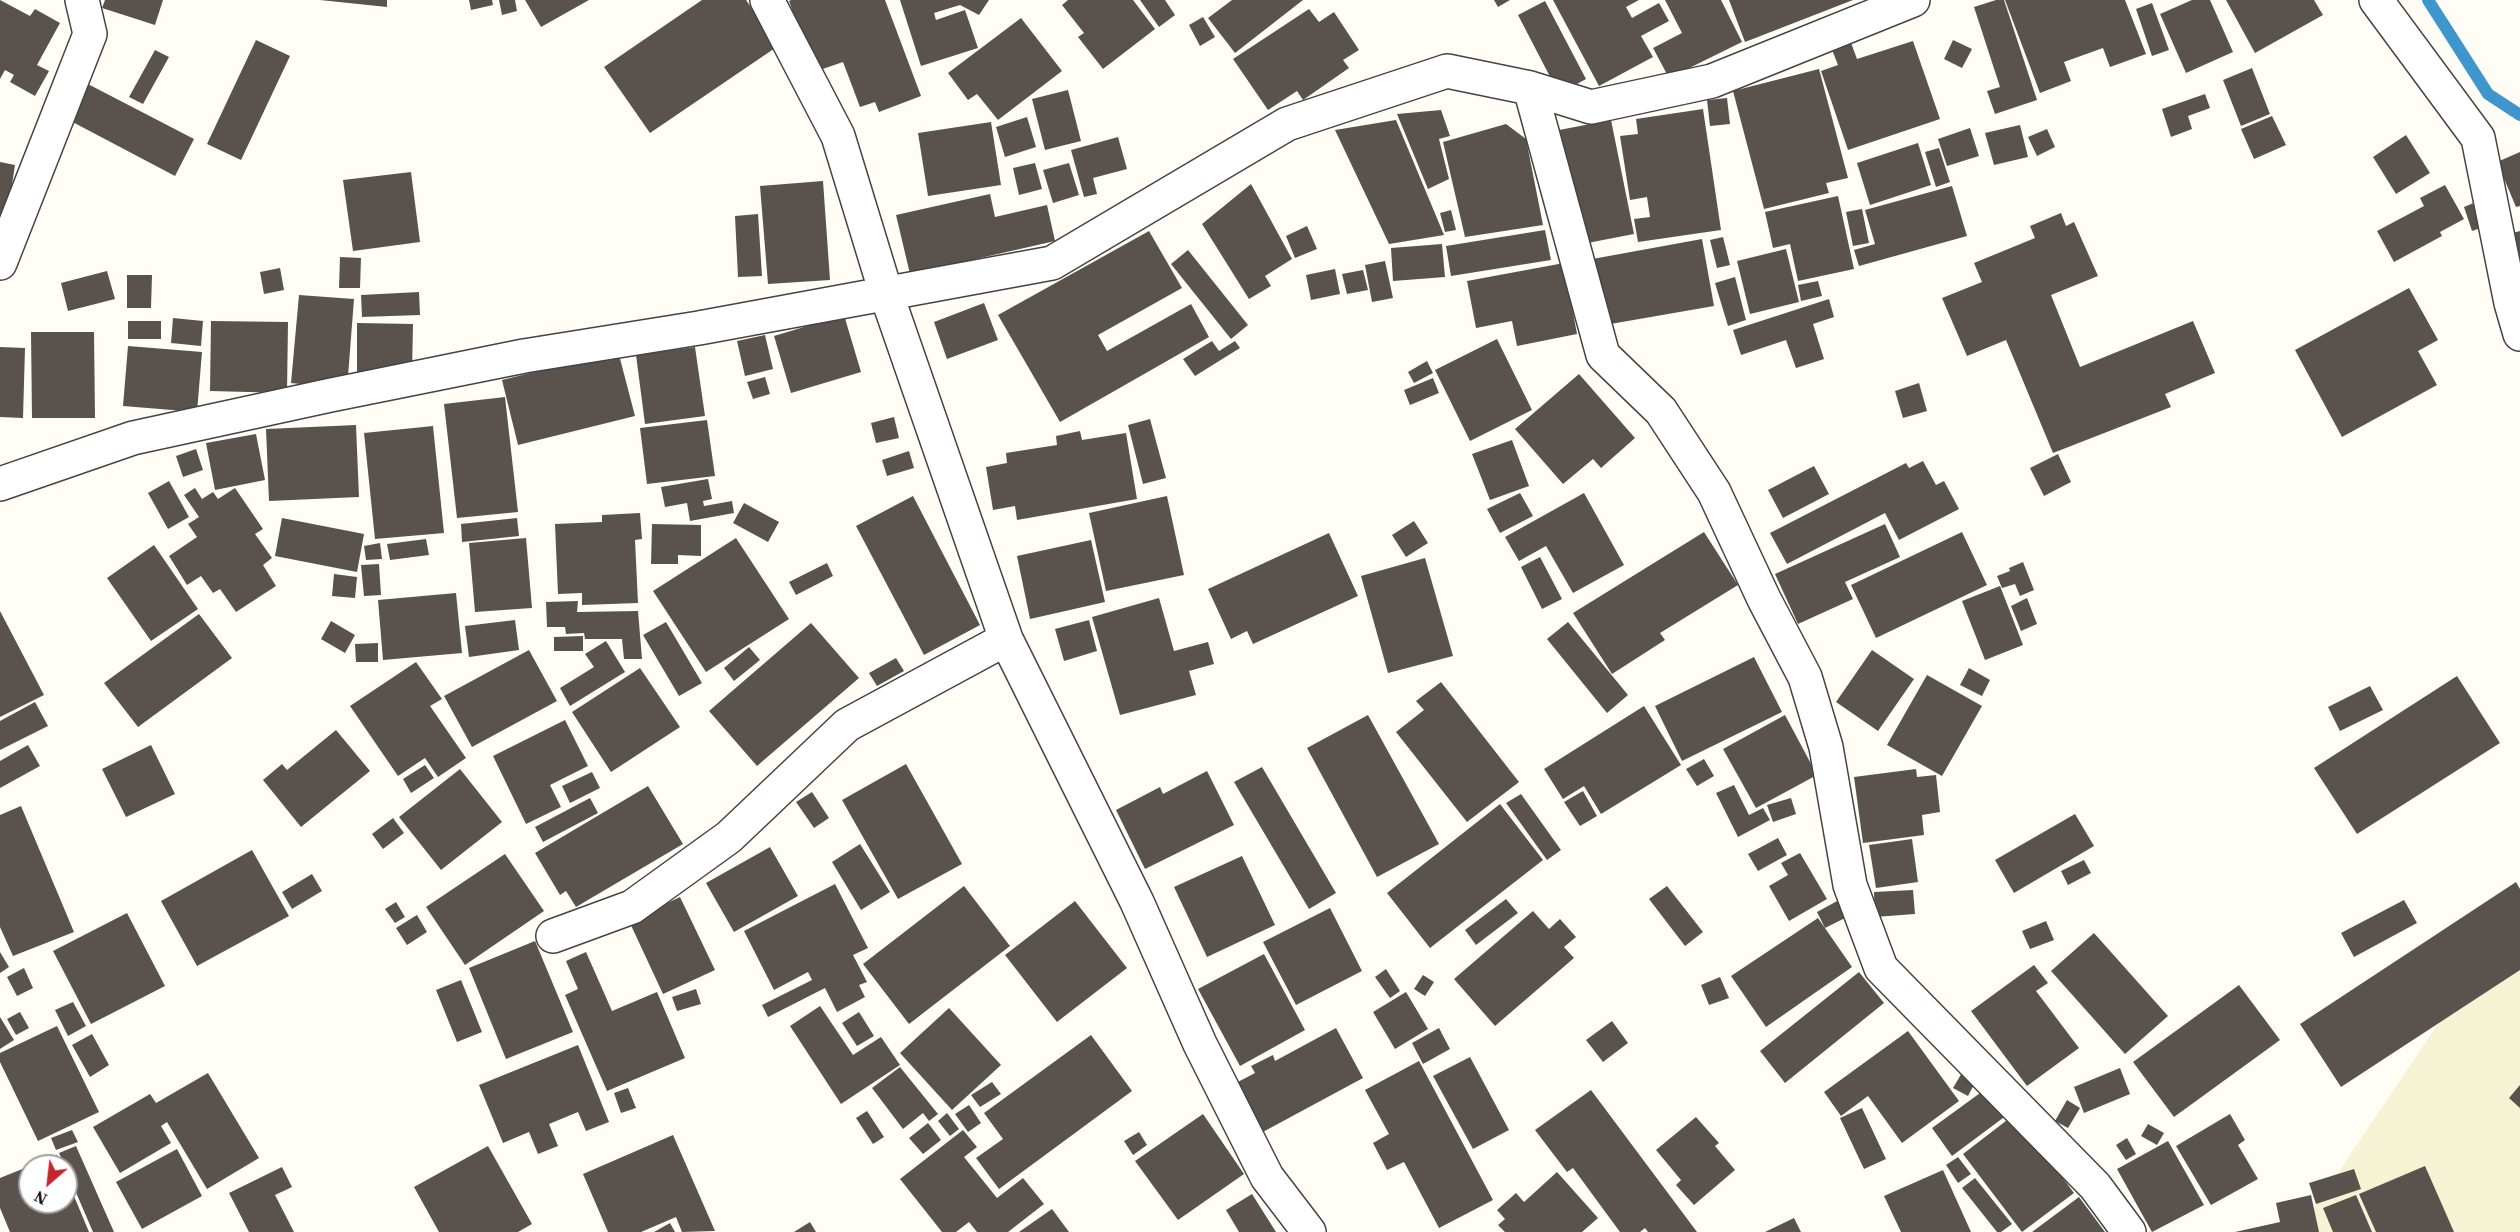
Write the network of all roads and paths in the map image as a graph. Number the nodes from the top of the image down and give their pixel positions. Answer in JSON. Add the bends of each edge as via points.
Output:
{"nodes":[{"id":1,"x":82,"y":0,"type":"edge"},
{"id":2,"x":767,"y":0,"type":"edge"},
{"id":3,"x":1913,"y":0,"type":"edge"},
{"id":4,"x":2376,"y":0,"type":"edge"},
{"id":5,"x":1530,"y":88,"type":"junction"},
{"id":6,"x":0,"y":263,"type":"edge"},
{"id":7,"x":886,"y":293,"type":"junction"},
{"id":8,"x":2520,"y":334,"type":"edge"},
{"id":9,"x":0,"y":484,"type":"edge"},
{"id":10,"x":1006,"y":639,"type":"junction"},
{"id":11,"x":554,"y":936,"type":"dead end"},
{"id":12,"x":1309,"y":1232,"type":"edge"},
{"id":13,"x":2129,"y":1232,"type":"edge"}],
"edges":[{"from":1,"to":6,"type":"street","via":[[90,34]]},
{"from":2,"to":7,"type":"street","via":[[838,136]]},
{"from":3,"to":5,"type":"street","via":[[1712,81],[1591,107]]},
{"from":4,"to":8,"type":"street","via":[[2478,138]]},
{"from":5,"to":7,"type":"street","via":[[1447,71],[1287,124],[1052,263]]},
{"from":5,"to":13,"type":"street","via":[[1603,355],[1661,411],[1714,492],[1805,677],[1826,747],[1850,885],[1881,968],[2096,1186]]},
{"from":7,"to":9,"type":"street","via":[[524,356],[308,400],[133,438]]},
{"from":7,"to":10,"type":"street"},
{"from":10,"to":11,"type":"street","via":[[847,725],[729,837],[632,907]]},
{"from":10,"to":12,"type":"street","via":[[1137,902],[1200,1044],[1251,1146],[1267,1176]]}]}
